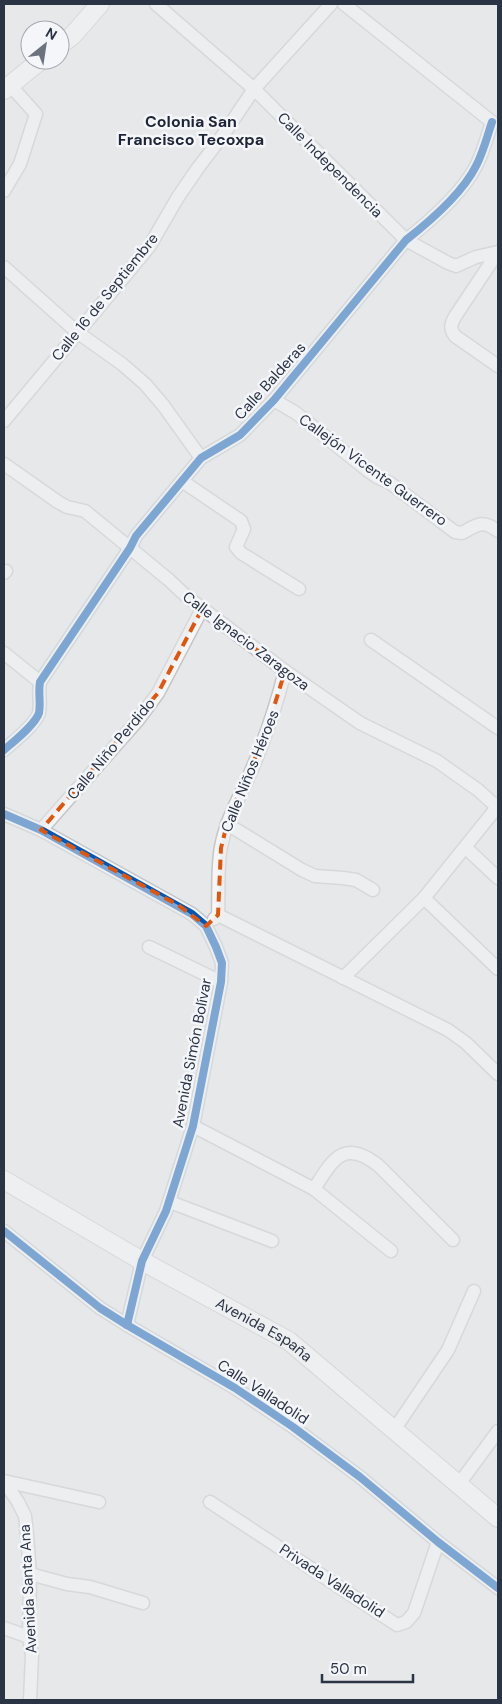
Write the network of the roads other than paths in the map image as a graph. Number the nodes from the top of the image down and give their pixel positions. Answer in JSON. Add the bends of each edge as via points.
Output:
{"nodes":[{"id":1,"x":100,"y":4,"type":"edge"},
{"id":2,"x":156,"y":4,"type":"edge"},
{"id":3,"x":331,"y":4,"type":"edge"},
{"id":4,"x":344,"y":4,"type":"edge"},
{"id":5,"x":70,"y":37,"type":"edge"},
{"id":6,"x":28,"y":70,"type":"edge"},
{"id":7,"x":7,"y":87,"type":"edge"},
{"id":8,"x":254,"y":89,"type":"junction"},
{"id":9,"x":495,"y":120,"type":"edge"},
{"id":10,"x":4,"y":191,"type":"edge"},
{"id":11,"x":406,"y":240,"type":"junction"},
{"id":12,"x":498,"y":252,"type":"edge"},
{"id":13,"x":4,"y":268,"type":"edge"},
{"id":14,"x":77,"y":332,"type":"junction"},
{"id":15,"x":498,"y":366,"type":"edge"},
{"id":16,"x":274,"y":400,"type":"junction"},
{"id":17,"x":4,"y":421,"type":"edge"},
{"id":18,"x":201,"y":458,"type":"junction"},
{"id":19,"x":4,"y":464,"type":"edge"},
{"id":20,"x":182,"y":481,"type":"junction"},
{"id":21,"x":498,"y":530,"type":"edge"},
{"id":22,"x":130,"y":548,"type":"junction"},
{"id":23,"x":299,"y":589,"type":"dead end"},
{"id":24,"x":202,"y":609,"type":"junction"},
{"id":25,"x":371,"y":640,"type":"dead end"},
{"id":26,"x":4,"y":653,"type":"edge"},
{"id":27,"x":285,"y":671,"type":"junction"},
{"id":28,"x":40,"y":682,"type":"junction"},
{"id":29,"x":498,"y":728,"type":"edge"},
{"id":30,"x":4,"y":750,"type":"edge"},
{"id":31,"x":498,"y":807,"type":"edge"},
{"id":32,"x":4,"y":814,"type":"edge"},
{"id":33,"x":227,"y":824,"type":"junction"},
{"id":34,"x":41,"y":830,"type":"junction"},
{"id":35,"x":466,"y":848,"type":"junction"},
{"id":36,"x":498,"y":878,"type":"edge"},
{"id":37,"x":373,"y":890,"type":"dead end"},
{"id":38,"x":424,"y":898,"type":"junction"},
{"id":39,"x":218,"y":915,"type":"junction"},
{"id":40,"x":206,"y":926,"type":"junction"},
{"id":41,"x":148,"y":947,"type":"dead end"},
{"id":42,"x":498,"y":969,"type":"edge"},
{"id":43,"x":343,"y":978,"type":"junction"},
{"id":44,"x":221,"y":982,"type":"junction"},
{"id":45,"x":498,"y":1074,"type":"edge"},
{"id":46,"x":193,"y":1126,"type":"junction"},
{"id":47,"x":4,"y":1180,"type":"edge"},
{"id":48,"x":314,"y":1189,"type":"junction"},
{"id":49,"x":170,"y":1202,"type":"junction"},
{"id":50,"x":4,"y":1231,"type":"edge"},
{"id":51,"x":453,"y":1240,"type":"dead end"},
{"id":52,"x":272,"y":1241,"type":"dead end"},
{"id":53,"x":392,"y":1251,"type":"dead end"},
{"id":54,"x":142,"y":1261,"type":"junction"},
{"id":55,"x":474,"y":1291,"type":"dead end"},
{"id":56,"x":127,"y":1325,"type":"junction"},
{"id":57,"x":394,"y":1430,"type":"junction"},
{"id":58,"x":498,"y":1431,"type":"edge"},
{"id":59,"x":4,"y":1483,"type":"edge"},
{"id":60,"x":459,"y":1484,"type":"junction"},
{"id":61,"x":100,"y":1502,"type":"dead end"},
{"id":62,"x":210,"y":1502,"type":"dead end"},
{"id":63,"x":498,"y":1518,"type":"edge"},
{"id":64,"x":438,"y":1542,"type":"junction"},
{"id":65,"x":30,"y":1574,"type":"junction"},
{"id":66,"x":498,"y":1588,"type":"edge"},
{"id":67,"x":143,"y":1602,"type":"dead end"},
{"id":68,"x":4,"y":1628,"type":"edge"},
{"id":69,"x":29,"y":1637,"type":"junction"},
{"id":70,"x":30,"y":1700,"type":"edge"}],
"edges":[{"from":1,"to":5,"type":"street"},
{"from":2,"to":8,"type":"street","name":"Calle Independencia"},
{"from":3,"to":8,"type":"street","name":"Calle 16 de Septiembre"},
{"from":4,"to":9,"type":"street"},
{"from":6,"to":7,"type":"street"},
{"from":7,"to":10,"type":"street","via":[[36,114],[20,164]]},
{"from":8,"to":11,"type":"street","name":"Calle Independencia"},
{"from":8,"to":14,"type":"street","name":"Calle 16 de Septiembre","via":[[178,197],[149,246]]},
{"from":9,"to":11,"type":"street","name":"Calle Balderas","via":[[466,182]]},
{"from":11,"to":12,"type":"street","name":"Calle Independencia","via":[[456,266]]},
{"from":11,"to":16,"type":"street","name":"Calle Balderas"},
{"from":12,"to":15,"type":"street","via":[[451,326],[455,336]]},
{"from":13,"to":14,"type":"street"},
{"from":14,"to":17,"type":"street","name":"Calle 16 de Septiembre"},
{"from":14,"to":18,"type":"street","via":[[145,384]]},
{"from":16,"to":18,"type":"street","name":"Calle Balderas","via":[[240,435]]},
{"from":16,"to":21,"type":"street","name":"Callejón Vicente Guerrero","via":[[455,532],[462,534],[478,524]]},
{"from":18,"to":20,"type":"street","name":"Calle Balderas"},
{"from":19,"to":22,"type":"street","name":"Calle Ignacio Zaragoza","via":[[58,502],[85,511]]},
{"from":20,"to":22,"type":"street","name":"Calle Balderas","via":[[136,536]]},
{"from":20,"to":23,"type":"street","via":[[241,520],[244,529],[236,547],[241,553]]},
{"from":22,"to":24,"type":"street","name":"Calle Ignacio Zaragoza"},
{"from":22,"to":28,"type":"street","name":"Calle Balderas"},
{"from":24,"to":27,"type":"street","name":"Calle Ignacio Zaragoza"},
{"from":24,"to":34,"type":"street","name":"Calle Niño Perdido","via":[[158,693]]},
{"from":25,"to":29,"type":"street"},
{"from":26,"to":28,"type":"street"},
{"from":27,"to":31,"type":"street","name":"Calle Ignacio Zaragoza","via":[[360,724],[437,761]]},
{"from":27,"to":33,"type":"street","name":"Calle Niños Héroes","via":[[268,728]]},
{"from":28,"to":30,"type":"street","name":"Calle Balderas","via":[[38,714],[32,724]]},
{"from":31,"to":35,"type":"street"},
{"from":32,"to":34,"type":"street","name":"Avenida Simón Bolívar"},
{"from":33,"to":37,"type":"street","via":[[302,870],[316,876],[356,880]]},
{"from":33,"to":39,"type":"street","name":"Calle Niños Héroes","via":[[220,848]]},
{"from":34,"to":40,"type":"street","name":"Avenida Simón Bolívar","via":[[178,904]]},
{"from":35,"to":36,"type":"street"},
{"from":35,"to":38,"type":"street"},
{"from":38,"to":42,"type":"street"},
{"from":38,"to":43,"type":"street"},
{"from":39,"to":40,"type":"street"},
{"from":39,"to":43,"type":"street"},
{"from":40,"to":44,"type":"street","name":"Avenida Simón Bolívar","via":[[222,963]]},
{"from":41,"to":44,"type":"street"},
{"from":43,"to":45,"type":"street","via":[[456,1035]]},
{"from":44,"to":46,"type":"street","name":"Avenida Simón Bolívar"},
{"from":46,"to":48,"type":"street"},
{"from":46,"to":49,"type":"street","name":"Avenida Simón Bolívar"},
{"from":47,"to":54,"type":"street","name":"Avenida España"},
{"from":48,"to":51,"type":"street","via":[[339,1156],[351,1152],[369,1158]]},
{"from":48,"to":53,"type":"street"},
{"from":49,"to":52,"type":"street"},
{"from":49,"to":54,"type":"street","name":"Avenida Simón Bolívar"},
{"from":50,"to":56,"type":"street","name":"Calle Valladolid","via":[[100,1308]]},
{"from":54,"to":56,"type":"street","name":"Avenida Simón Bolívar"},
{"from":54,"to":57,"type":"street","name":"Avenida España","via":[[289,1341]]},
{"from":55,"to":57,"type":"street","via":[[448,1350]]},
{"from":56,"to":64,"type":"street","name":"Calle Valladolid","via":[[235,1388],[293,1427]]},
{"from":57,"to":60,"type":"street","name":"Avenida España"},
{"from":58,"to":60,"type":"street"},
{"from":59,"to":61,"type":"street"},
{"from":59,"to":65,"type":"street","name":"Avenida Santa Ana","via":[[25,1516]]},
{"from":60,"to":63,"type":"street","name":"Avenida España"},
{"from":62,"to":64,"type":"street","name":"Privada Valladolid","via":[[397,1625],[406,1622],[414,1612]]},
{"from":64,"to":66,"type":"street","name":"Calle Valladolid"},
{"from":65,"to":67,"type":"street"},
{"from":65,"to":69,"type":"street","name":"Avenida Santa Ana"},
{"from":68,"to":69,"type":"street"},
{"from":69,"to":70,"type":"street","name":"Avenida Santa Ana","via":[[32,1655]]}]}
